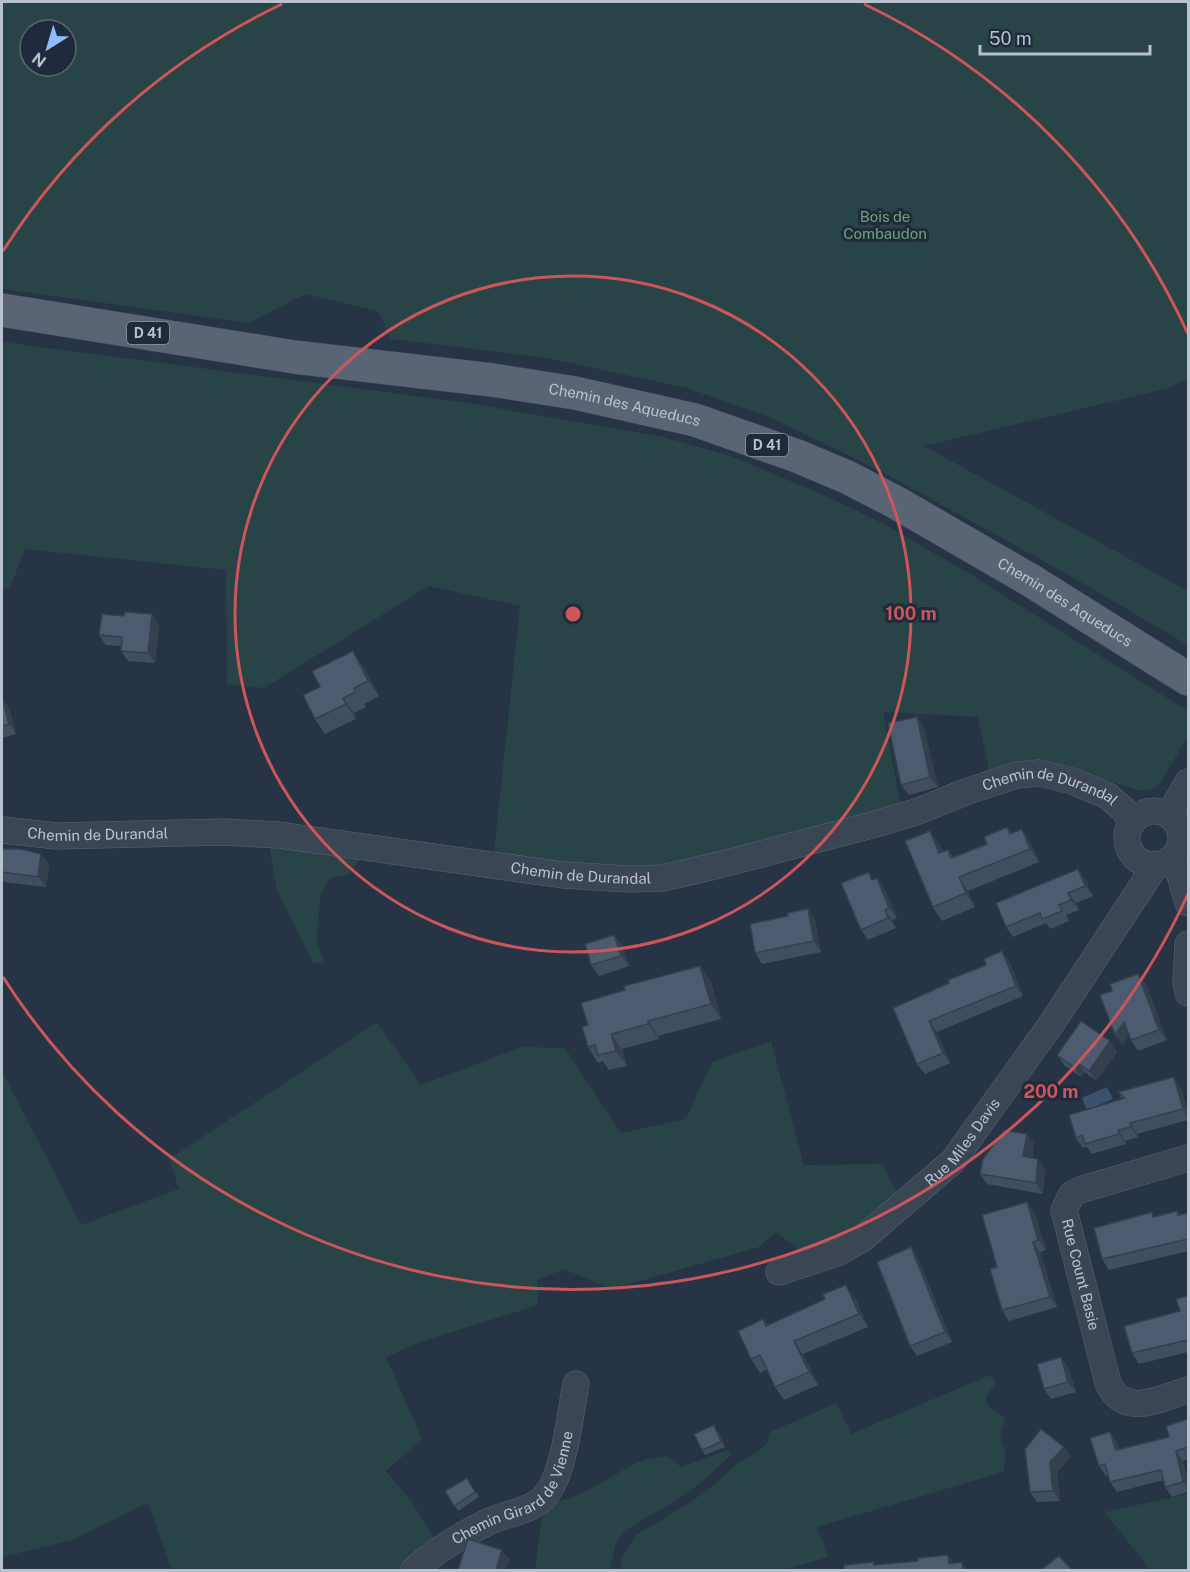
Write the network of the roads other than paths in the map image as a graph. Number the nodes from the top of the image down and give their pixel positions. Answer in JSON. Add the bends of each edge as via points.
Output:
{"nodes":[{"id":1,"x":2,"y":310,"type":"edge"},
{"id":2,"x":1188,"y":679,"type":"edge"},
{"id":3,"x":1188,"y":782,"type":"edge"},
{"id":4,"x":1132,"y":823,"type":"junction"},
{"id":5,"x":2,"y":830,"type":"edge"},
{"id":6,"x":1180,"y":830,"type":"edge"},
{"id":7,"x":1163,"y":863,"type":"junction"},
{"id":8,"x":1188,"y":903,"type":"edge"},
{"id":9,"x":1188,"y":944,"type":"edge"},
{"id":10,"x":1188,"y":993,"type":"edge"},
{"id":11,"x":1188,"y":1158,"type":"edge"},
{"id":12,"x":779,"y":1272,"type":"dead end"},
{"id":13,"x":576,"y":1384,"type":"dead end"},
{"id":14,"x":1188,"y":1390,"type":"edge"},
{"id":15,"x":414,"y":1570,"type":"edge"}],
"edges":[{"from":1,"to":2,"type":"main road","name":"Chemin des Aqueducs","number":"D 41","via":[[294,357],[575,393],[695,420],[797,456],[897,503]]},
{"from":3,"to":6,"type":"street"},
{"from":4,"to":5,"type":"street","name":"Chemin de Durandal","via":[[1108,796],[1039,772],[968,790],[872,825],[719,865],[663,878],[629,879],[563,874],[279,835],[224,832],[57,836]]},
{"from":4,"to":6,"type":"street","via":[[1139,815],[1159,811]]},
{"from":4,"to":7,"type":"street","via":[[1127,839],[1139,861]]},
{"from":6,"to":7,"type":"street","via":[[1180,846]]},
{"from":7,"to":8,"type":"street","via":[[1180,874]]},
{"from":7,"to":12,"type":"street","name":"Rue Miles Davis","via":[[953,1161],[862,1239],[837,1253]]},
{"from":9,"to":10,"type":"street"},
{"from":11,"to":14,"type":"street","name":"Rue Count Basie","via":[[1080,1190],[1072,1194],[1064,1210],[1112,1392],[1128,1404],[1139,1404]]},
{"from":13,"to":15,"type":"street","name":"Chemin Girard de Vienne","via":[[564,1451],[547,1494],[537,1504],[489,1521],[440,1549]]}]}
